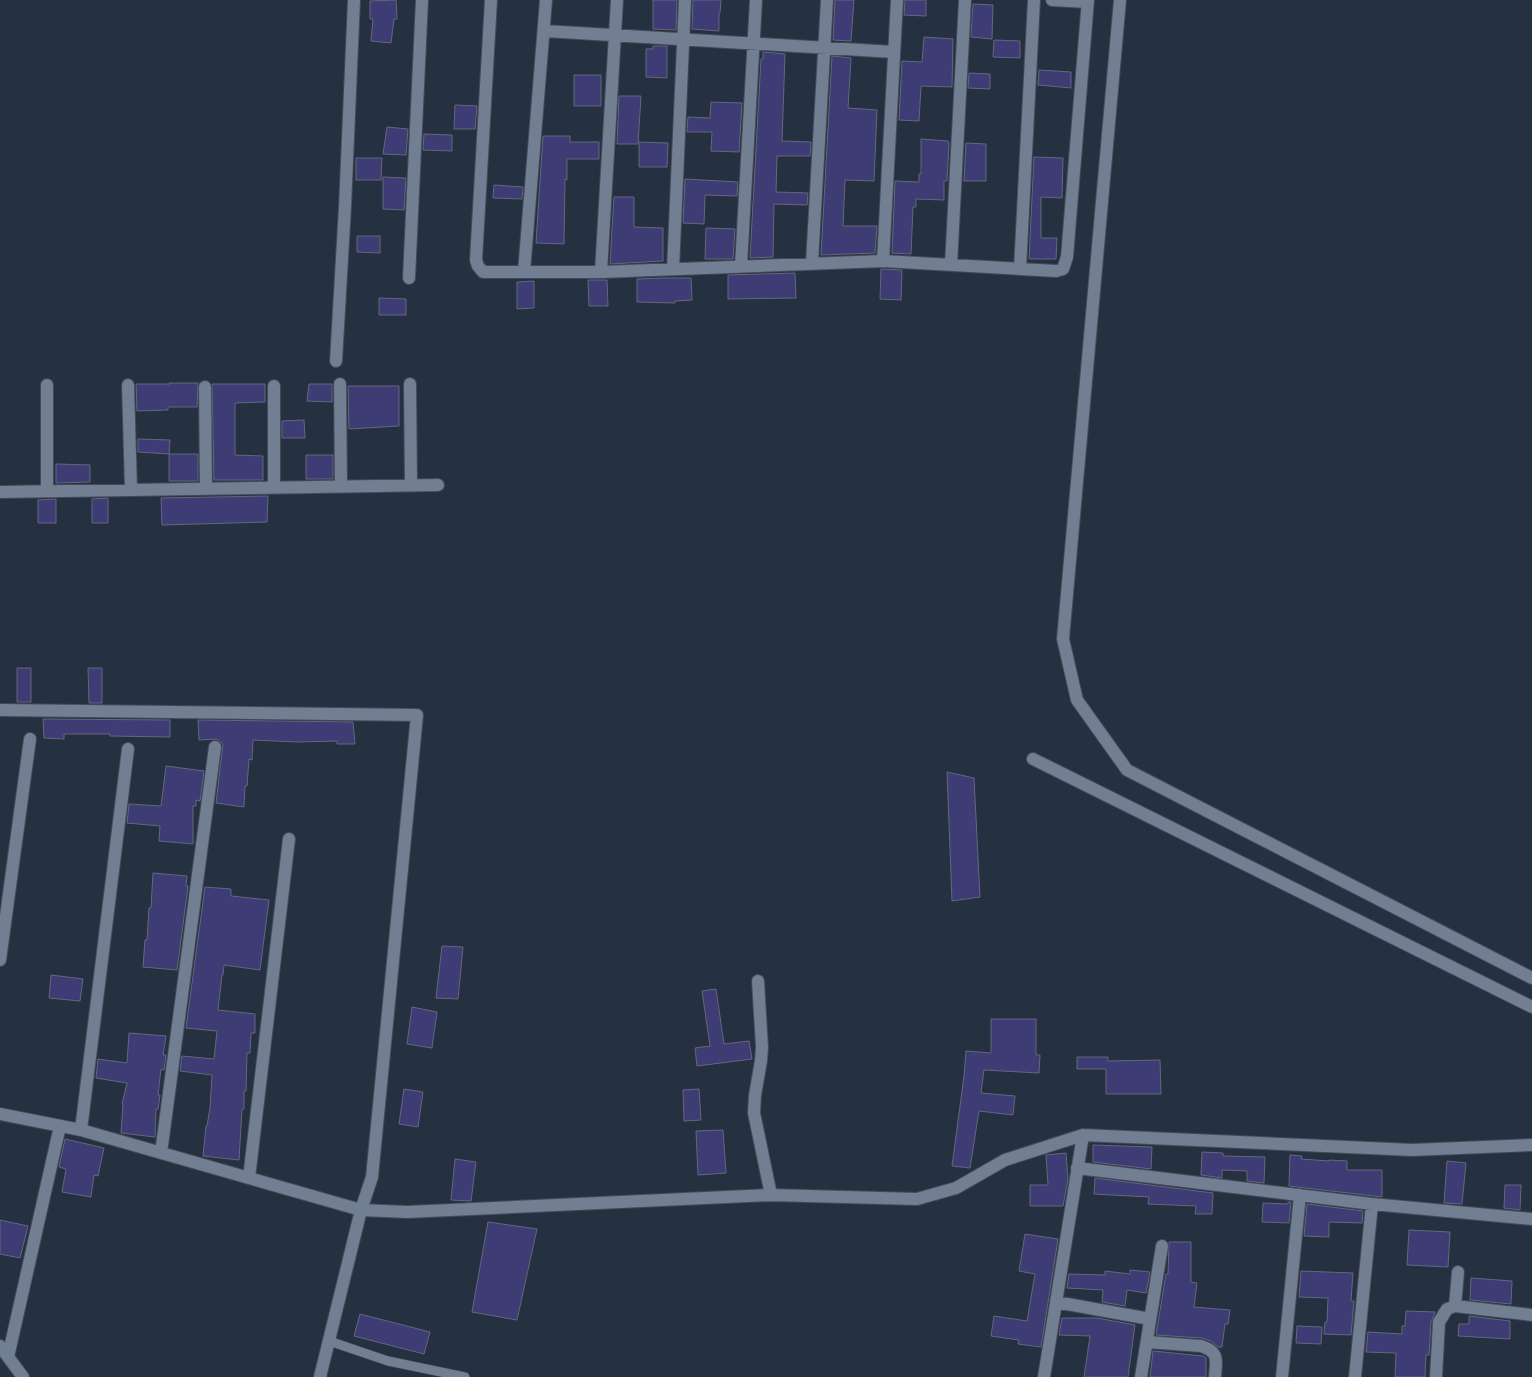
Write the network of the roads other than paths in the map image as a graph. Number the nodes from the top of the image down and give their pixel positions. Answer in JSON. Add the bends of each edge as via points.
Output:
{"nodes":[{"id":1,"x":354,"y":0,"type":"edge"},
{"id":2,"x":422,"y":0,"type":"edge"},
{"id":3,"x":491,"y":0,"type":"edge"},
{"id":4,"x":546,"y":0,"type":"edge"},
{"id":5,"x":617,"y":0,"type":"edge"},
{"id":6,"x":685,"y":0,"type":"edge"},
{"id":7,"x":756,"y":0,"type":"edge"},
{"id":8,"x":827,"y":0,"type":"edge"},
{"id":9,"x":897,"y":0,"type":"edge"},
{"id":10,"x":965,"y":0,"type":"edge"},
{"id":11,"x":1034,"y":0,"type":"edge"},
{"id":12,"x":1052,"y":0,"type":"edge"},
{"id":13,"x":1120,"y":0,"type":"edge"},
{"id":14,"x":1088,"y":1,"type":"edge"},
{"id":15,"x":545,"y":31,"type":"junction"},
{"id":16,"x":615,"y":35,"type":"junction"},
{"id":17,"x":683,"y":39,"type":"junction"},
{"id":18,"x":754,"y":43,"type":"junction"},
{"id":19,"x":824,"y":48,"type":"junction"},
{"id":20,"x":894,"y":52,"type":"junction"},
{"id":21,"x":883,"y":261,"type":"junction"},
{"id":22,"x":812,"y":263,"type":"junction"},
{"id":23,"x":951,"y":265,"type":"junction"},
{"id":24,"x":741,"y":266,"type":"junction"},
{"id":25,"x":673,"y":269,"type":"junction"},
{"id":26,"x":1020,"y":269,"type":"junction"},
{"id":27,"x":524,"y":272,"type":"junction"},
{"id":28,"x":601,"y":272,"type":"junction"},
{"id":29,"x":409,"y":278,"type":"dead end"},
{"id":30,"x":336,"y":361,"type":"dead end"},
{"id":31,"x":340,"y":384,"type":"dead end"},
{"id":32,"x":410,"y":384,"type":"dead end"},
{"id":33,"x":47,"y":385,"type":"dead end"},
{"id":34,"x":128,"y":385,"type":"dead end"},
{"id":35,"x":274,"y":386,"type":"dead end"},
{"id":36,"x":206,"y":387,"type":"dead end"},
{"id":37,"x":411,"y":485,"type":"junction"},
{"id":38,"x":438,"y":485,"type":"dead end"},
{"id":39,"x":341,"y":486,"type":"junction"},
{"id":40,"x":274,"y":487,"type":"junction"},
{"id":41,"x":206,"y":488,"type":"junction"},
{"id":42,"x":131,"y":490,"type":"junction"},
{"id":43,"x":47,"y":491,"type":"junction"},
{"id":44,"x":0,"y":492,"type":"edge"},
{"id":45,"x":0,"y":710,"type":"edge"},
{"id":46,"x":30,"y":739,"type":"dead end"},
{"id":47,"x":215,"y":747,"type":"dead end"},
{"id":48,"x":128,"y":748,"type":"dead end"},
{"id":49,"x":1033,"y":759,"type":"dead end"},
{"id":50,"x":289,"y":838,"type":"dead end"},
{"id":51,"x":0,"y":960,"type":"edge"},
{"id":52,"x":1532,"y":978,"type":"edge"},
{"id":53,"x":758,"y":980,"type":"dead end"},
{"id":54,"x":1532,"y":1007,"type":"edge"},
{"id":55,"x":0,"y":1114,"type":"edge"},
{"id":56,"x":60,"y":1126,"type":"junction"},
{"id":57,"x":81,"y":1130,"type":"junction"},
{"id":58,"x":1083,"y":1135,"type":"junction"},
{"id":59,"x":1532,"y":1145,"type":"edge"},
{"id":60,"x":161,"y":1153,"type":"junction"},
{"id":61,"x":1078,"y":1168,"type":"junction"},
{"id":62,"x":249,"y":1178,"type":"junction"},
{"id":63,"x":771,"y":1195,"type":"junction"},
{"id":64,"x":1300,"y":1195,"type":"junction"},
{"id":65,"x":1372,"y":1204,"type":"junction"},
{"id":66,"x":361,"y":1210,"type":"junction"},
{"id":67,"x":1532,"y":1219,"type":"edge"},
{"id":68,"x":1162,"y":1246,"type":"dead end"},
{"id":69,"x":1458,"y":1272,"type":"dead end"},
{"id":70,"x":1056,"y":1302,"type":"junction"},
{"id":71,"x":1455,"y":1306,"type":"junction"},
{"id":72,"x":1532,"y":1314,"type":"edge"},
{"id":73,"x":1150,"y":1319,"type":"junction"},
{"id":74,"x":329,"y":1341,"type":"junction"},
{"id":75,"x":1147,"y":1342,"type":"junction"},
{"id":76,"x":4,"y":1351,"type":"edge"},
{"id":77,"x":23,"y":1377,"type":"edge"},
{"id":78,"x":320,"y":1377,"type":"edge"},
{"id":79,"x":465,"y":1377,"type":"edge"},
{"id":80,"x":1044,"y":1377,"type":"edge"},
{"id":81,"x":1141,"y":1377,"type":"edge"},
{"id":82,"x":1215,"y":1377,"type":"edge"},
{"id":83,"x":1282,"y":1377,"type":"edge"},
{"id":84,"x":1355,"y":1377,"type":"edge"},
{"id":85,"x":1436,"y":1377,"type":"edge"}],
"edges":[{"from":1,"to":30,"type":"street"},
{"from":2,"to":29,"type":"street"},
{"from":3,"to":27,"type":"street","via":[[476,260],[483,272]]},
{"from":4,"to":15,"type":"street"},
{"from":5,"to":16,"type":"street"},
{"from":6,"to":17,"type":"street"},
{"from":7,"to":18,"type":"street"},
{"from":8,"to":19,"type":"street"},
{"from":9,"to":20,"type":"street"},
{"from":10,"to":23,"type":"street"},
{"from":11,"to":26,"type":"street"},
{"from":12,"to":14,"type":"street"},
{"from":13,"to":52,"type":"street","via":[[1063,639],[1077,700],[1127,770]]},
{"from":14,"to":26,"type":"street","via":[[1065,264],[1056,271]]},
{"from":15,"to":16,"type":"street"},
{"from":15,"to":27,"type":"street"},
{"from":16,"to":17,"type":"street"},
{"from":16,"to":28,"type":"street"},
{"from":17,"to":18,"type":"street"},
{"from":17,"to":25,"type":"street"},
{"from":18,"to":19,"type":"street"},
{"from":18,"to":24,"type":"street"},
{"from":19,"to":20,"type":"street"},
{"from":19,"to":22,"type":"street"},
{"from":20,"to":21,"type":"street"},
{"from":21,"to":22,"type":"street"},
{"from":21,"to":23,"type":"street"},
{"from":22,"to":24,"type":"street"},
{"from":23,"to":26,"type":"street"},
{"from":24,"to":25,"type":"street"},
{"from":25,"to":28,"type":"street"},
{"from":27,"to":28,"type":"street"},
{"from":31,"to":39,"type":"street"},
{"from":32,"to":37,"type":"street"},
{"from":33,"to":43,"type":"street"},
{"from":34,"to":42,"type":"street"},
{"from":35,"to":40,"type":"street"},
{"from":36,"to":41,"type":"street"},
{"from":37,"to":38,"type":"street"},
{"from":37,"to":39,"type":"street"},
{"from":39,"to":40,"type":"street"},
{"from":40,"to":41,"type":"street"},
{"from":41,"to":42,"type":"street"},
{"from":42,"to":43,"type":"street"},
{"from":43,"to":44,"type":"street"},
{"from":45,"to":66,"type":"street","via":[[417,715],[372,1177]]},
{"from":46,"to":51,"type":"street"},
{"from":47,"to":60,"type":"street"},
{"from":48,"to":57,"type":"street"},
{"from":49,"to":54,"type":"street"},
{"from":50,"to":62,"type":"street"},
{"from":53,"to":63,"type":"street","via":[[762,1046],[754,1113]]},
{"from":55,"to":56,"type":"street"},
{"from":56,"to":57,"type":"street"},
{"from":56,"to":76,"type":"street"},
{"from":57,"to":60,"type":"street"},
{"from":58,"to":59,"type":"street","via":[[1412,1150]]},
{"from":58,"to":61,"type":"street"},
{"from":58,"to":63,"type":"street","via":[[1005,1160],[956,1188],[917,1199]]},
{"from":60,"to":62,"type":"street"},
{"from":61,"to":64,"type":"street"},
{"from":61,"to":70,"type":"street"},
{"from":62,"to":66,"type":"street"},
{"from":63,"to":66,"type":"street","via":[[407,1212]]},
{"from":64,"to":65,"type":"street"},
{"from":64,"to":83,"type":"street"},
{"from":65,"to":67,"type":"street"},
{"from":65,"to":84,"type":"street"},
{"from":66,"to":74,"type":"street"},
{"from":68,"to":73,"type":"street"},
{"from":69,"to":71,"type":"street"},
{"from":70,"to":73,"type":"street"},
{"from":70,"to":80,"type":"street"},
{"from":71,"to":72,"type":"street"},
{"from":71,"to":85,"type":"street","via":[[1447,1309],[1440,1322]]},
{"from":73,"to":75,"type":"street"},
{"from":74,"to":78,"type":"street"},
{"from":74,"to":79,"type":"lane","via":[[388,1361]]},
{"from":75,"to":81,"type":"street"},
{"from":75,"to":82,"type":"street","via":[[1209,1348],[1215,1353]]},
{"from":76,"to":77,"type":"street"}]}
